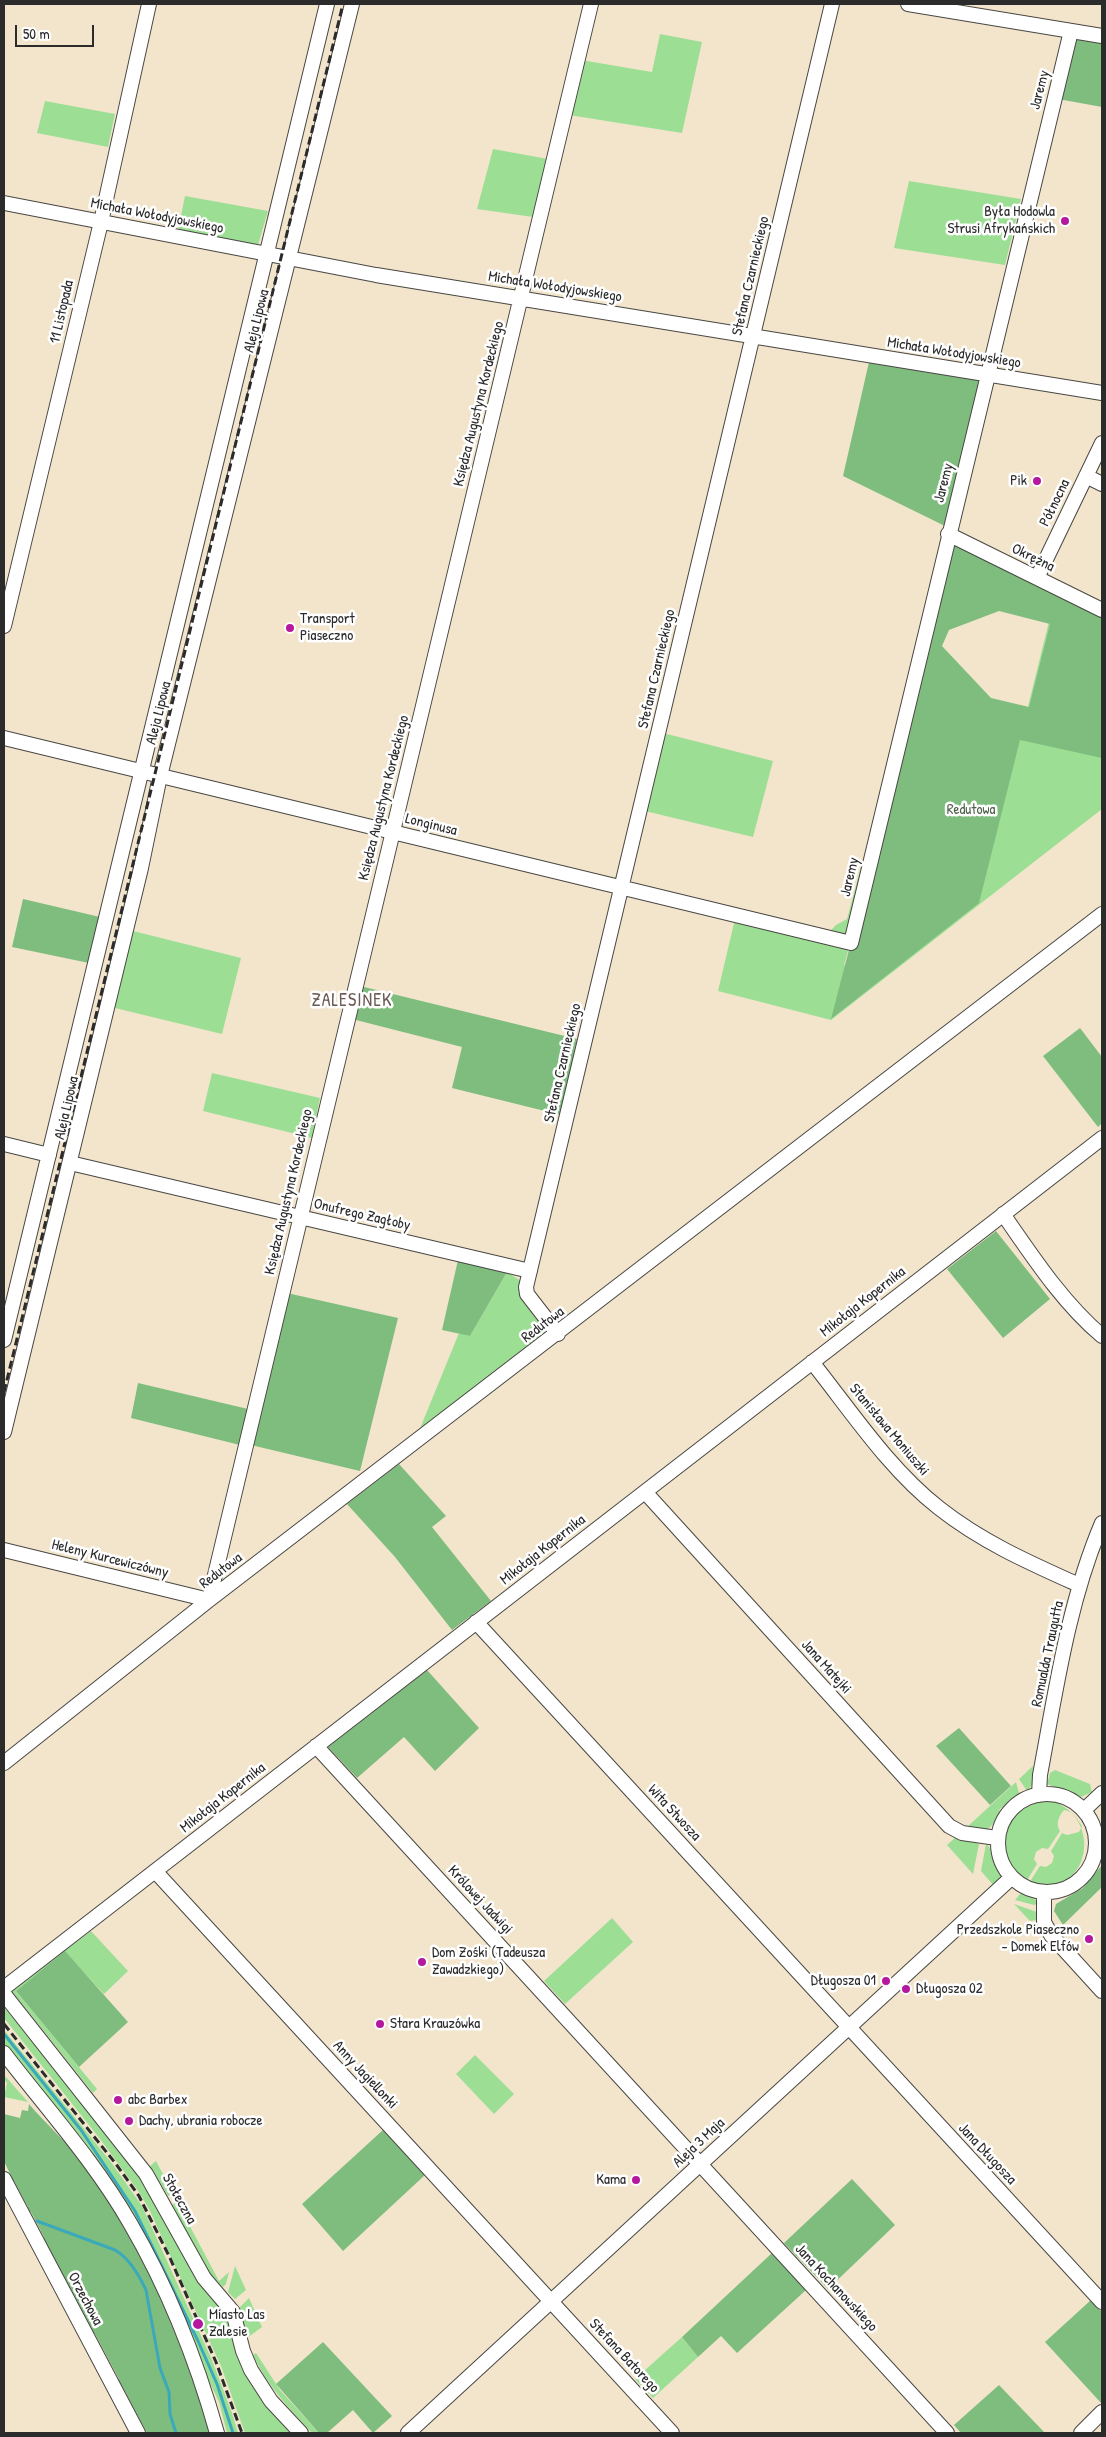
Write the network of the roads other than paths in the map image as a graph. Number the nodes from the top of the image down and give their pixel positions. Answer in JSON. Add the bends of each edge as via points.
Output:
{"nodes":[{"id":1,"x":149,"y":4,"type":"edge"},
{"id":2,"x":327,"y":4,"type":"edge"},
{"id":3,"x":352,"y":4,"type":"edge"},
{"id":4,"x":590,"y":4,"type":"edge"},
{"id":5,"x":832,"y":4,"type":"edge"},
{"id":6,"x":908,"y":4,"type":"edge"},
{"id":7,"x":1071,"y":31,"type":"junction"},
{"id":8,"x":1102,"y":36,"type":"edge"},
{"id":9,"x":4,"y":203,"type":"edge"},
{"id":10,"x":101,"y":222,"type":"junction"},
{"id":11,"x":266,"y":253,"type":"junction"},
{"id":12,"x":290,"y":258,"type":"junction"},
{"id":13,"x":521,"y":298,"type":"junction"},
{"id":14,"x":753,"y":336,"type":"junction"},
{"id":15,"x":987,"y":375,"type":"junction"},
{"id":16,"x":1102,"y":393,"type":"edge"},
{"id":17,"x":1102,"y":443,"type":"edge"},
{"id":18,"x":1086,"y":476,"type":"junction"},
{"id":19,"x":1102,"y":484,"type":"edge"},
{"id":20,"x":948,"y":534,"type":"junction"},
{"id":21,"x":1037,"y":578,"type":"junction"},
{"id":22,"x":1102,"y":610,"type":"edge"},
{"id":23,"x":4,"y":626,"type":"edge"},
{"id":24,"x":4,"y":738,"type":"edge"},
{"id":25,"x":143,"y":771,"type":"junction"},
{"id":26,"x":160,"y":776,"type":"junction"},
{"id":27,"x":392,"y":832,"type":"junction"},
{"id":28,"x":621,"y":888,"type":"junction"},
{"id":29,"x":1102,"y":914,"type":"edge"},
{"id":30,"x":851,"y":944,"type":"joint"},
{"id":31,"x":1102,"y":1138,"type":"edge"},
{"id":32,"x":4,"y":1144,"type":"edge"},
{"id":33,"x":49,"y":1155,"type":"junction"},
{"id":34,"x":70,"y":1162,"type":"junction"},
{"id":35,"x":1003,"y":1214,"type":"junction"},
{"id":36,"x":300,"y":1217,"type":"junction"},
{"id":37,"x":530,"y":1271,"type":"junction"},
{"id":38,"x":558,"y":1334,"type":"junction"},
{"id":39,"x":1102,"y":1336,"type":"edge"},
{"id":40,"x":4,"y":1340,"type":"edge"},
{"id":41,"x":812,"y":1362,"type":"junction"},
{"id":42,"x":4,"y":1432,"type":"edge"},
{"id":43,"x":645,"y":1492,"type":"junction"},
{"id":44,"x":1102,"y":1523,"type":"edge"},
{"id":45,"x":4,"y":1550,"type":"edge"},
{"id":46,"x":1079,"y":1585,"type":"junction"},
{"id":47,"x":210,"y":1600,"type":"junction"},
{"id":48,"x":476,"y":1622,"type":"junction"},
{"id":49,"x":316,"y":1746,"type":"junction"},
{"id":50,"x":4,"y":1762,"type":"edge"},
{"id":51,"x":1102,"y":1793,"type":"edge"},
{"id":52,"x":1039,"y":1795,"type":"junction"},
{"id":53,"x":1084,"y":1810,"type":"junction"},
{"id":54,"x":997,"y":1838,"type":"junction"},
{"id":55,"x":1098,"y":1857,"type":"edge"},
{"id":56,"x":155,"y":1871,"type":"junction"},
{"id":57,"x":1012,"y":1878,"type":"junction"},
{"id":58,"x":1044,"y":1892,"type":"junction"},
{"id":59,"x":4,"y":1988,"type":"edge"},
{"id":60,"x":1102,"y":1990,"type":"edge"},
{"id":61,"x":4,"y":1994,"type":"edge"},
{"id":62,"x":850,"y":2026,"type":"junction"},
{"id":63,"x":4,"y":2053,"type":"edge"},
{"id":64,"x":700,"y":2164,"type":"junction"},
{"id":65,"x":4,"y":2179,"type":"edge"},
{"id":66,"x":552,"y":2302,"type":"junction"},
{"id":67,"x":1102,"y":2302,"type":"edge"},
{"id":68,"x":1102,"y":2412,"type":"edge"},
{"id":69,"x":138,"y":2433,"type":"edge"},
{"id":70,"x":217,"y":2433,"type":"edge"},
{"id":71,"x":301,"y":2433,"type":"edge"},
{"id":72,"x":408,"y":2433,"type":"edge"},
{"id":73,"x":672,"y":2433,"type":"edge"},
{"id":74,"x":947,"y":2433,"type":"edge"},
{"id":75,"x":1081,"y":2433,"type":"edge"}],
"edges":[{"from":1,"to":10,"type":"street","name":"11 Listopada"},
{"from":2,"to":11,"type":"street","name":"Aleja Lipowa"},
{"from":3,"to":12,"type":"street","name":"Aleja Lipowa"},
{"from":4,"to":13,"type":"street","name":"Księdza Augustyna Kordeckiego"},
{"from":5,"to":14,"type":"street","name":"Stefana Czarnieckiego"},
{"from":6,"to":7,"type":"street"},
{"from":7,"to":8,"type":"street"},
{"from":7,"to":15,"type":"street","name":"Jaremy"},
{"from":9,"to":10,"type":"street","name":"Michała Wołodyjowskiego"},
{"from":10,"to":11,"type":"street","name":"Michała Wołodyjowskiego"},
{"from":10,"to":23,"type":"street","name":"11 Listopada"},
{"from":11,"to":12,"type":"street","name":"Michała Wołodyjowskiego"},
{"from":11,"to":25,"type":"street","name":"Aleja Lipowa"},
{"from":12,"to":13,"type":"street","name":"Michała Wołodyjowskiego"},
{"from":12,"to":26,"type":"street","name":"Aleja Lipowa"},
{"from":13,"to":14,"type":"street","name":"Michała Wołodyjowskiego"},
{"from":13,"to":27,"type":"street","name":"Księdza Augustyna Kordeckiego"},
{"from":14,"to":15,"type":"street","name":"Michała Wołodyjowskiego"},
{"from":14,"to":28,"type":"street","name":"Stefana Czarnieckiego"},
{"from":15,"to":16,"type":"street","name":"Michała Wołodyjowskiego"},
{"from":15,"to":20,"type":"street","name":"Jaremy"},
{"from":17,"to":18,"type":"street","name":"Północna"},
{"from":18,"to":19,"type":"street"},
{"from":18,"to":21,"type":"street","name":"Północna"},
{"from":20,"to":21,"type":"street","name":"Okrężna"},
{"from":20,"to":30,"type":"street","name":"Jaremy"},
{"from":21,"to":22,"type":"street","name":"Okrężna"},
{"from":24,"to":25,"type":"street","name":"Longinusa"},
{"from":25,"to":26,"type":"street","name":"Longinusa"},
{"from":25,"to":33,"type":"street","name":"Aleja Lipowa"},
{"from":26,"to":27,"type":"street","name":"Longinusa"},
{"from":26,"to":34,"type":"street","name":"Aleja Lipowa"},
{"from":27,"to":28,"type":"street","name":"Longinusa"},
{"from":27,"to":36,"type":"street","name":"Księdza Augustyna Kordeckiego"},
{"from":28,"to":30,"type":"street","name":"Longinusa"},
{"from":28,"to":37,"type":"street","name":"Stefana Czarnieckiego"},
{"from":29,"to":38,"type":"street","name":"Redutowa"},
{"from":31,"to":35,"type":"street","name":"Mikołaja Kopernika"},
{"from":32,"to":33,"type":"street"},
{"from":33,"to":40,"type":"street","name":"Aleja Lipowa"},
{"from":34,"to":36,"type":"street","name":"Onufrego Zagłoby"},
{"from":34,"to":42,"type":"street","name":"Aleja Lipowa"},
{"from":35,"to":39,"type":"street","via":[[1065,1298]]},
{"from":35,"to":41,"type":"street","name":"Mikołaja Kopernika"},
{"from":36,"to":37,"type":"street","name":"Onufrego Zagłoby"},
{"from":36,"to":47,"type":"street","name":"Księdza Augustyna Kordeckiego"},
{"from":37,"to":38,"type":"street","name":"Stefana Czarnieckiego","via":[[526,1287],[528,1294]]},
{"from":38,"to":47,"type":"street","name":"Redutowa"},
{"from":41,"to":43,"type":"street","name":"Mikołaja Kopernika"},
{"from":41,"to":46,"type":"street","name":"Stanisława Moniuszki","via":[[892,1462],[938,1508],[1009,1554]]},
{"from":43,"to":48,"type":"street","name":"Mikołaja Kopernika"},
{"from":43,"to":54,"type":"street","name":"Jana Matejki","via":[[949,1826],[962,1833]]},
{"from":44,"to":46,"type":"street","name":"Romualda Traugutta"},
{"from":45,"to":47,"type":"street","name":"Heleny Kurcewiczówny"},
{"from":46,"to":52,"type":"street","name":"Romualda Traugutta","via":[[1064,1646]]},
{"from":47,"to":50,"type":"street","name":"Redutowa"},
{"from":48,"to":49,"type":"street","name":"Mikołaja Kopernika"},
{"from":48,"to":62,"type":"street","name":"Wita Stwosza"},
{"from":49,"to":56,"type":"street","name":"Mikołaja Kopernika"},
{"from":49,"to":64,"type":"street","name":"Królowej Jadwigi"},
{"from":51,"to":53,"type":"street"},
{"from":52,"to":53,"type":"street","via":[[1053,1794],[1069,1799]]},
{"from":52,"to":54,"type":"street","via":[[1012,1809]]},
{"from":53,"to":55,"type":"street","via":[[1092,1824]]},
{"from":54,"to":57,"type":"street","via":[[1003,1864]]},
{"from":55,"to":58,"type":"street","via":[[1071,1886],[1056,1892]]},
{"from":56,"to":59,"type":"street","name":"Mikołaja Kopernika"},
{"from":56,"to":66,"type":"street","name":"Anny Jagiellonki"},
{"from":57,"to":58,"type":"street","via":[[1024,1886]]},
{"from":57,"to":62,"type":"street","name":"Aleja 3 Maja"},
{"from":58,"to":60,"type":"street","via":[[1044,1922],[1051,1935]]},
{"from":61,"to":71,"type":"street","name":"Stołeczna","via":[[146,2174],[204,2278],[233,2312],[251,2370],[266,2395]]},
{"from":62,"to":64,"type":"street","name":"Aleja 3 Maja"},
{"from":62,"to":67,"type":"street","name":"Jana Długosza"},
{"from":63,"to":70,"type":"street","via":[[97,2172],[131,2224],[186,2342]]},
{"from":64,"to":66,"type":"street","name":"Aleja 3 Maja"},
{"from":64,"to":74,"type":"street","name":"Jana Kochanowskiego"},
{"from":65,"to":69,"type":"street","name":"Orzechowa"},
{"from":66,"to":72,"type":"street","name":"Aleja 3 Maja"},
{"from":66,"to":73,"type":"street","name":"Stefana Batorego"},
{"from":68,"to":75,"type":"street"}]}
